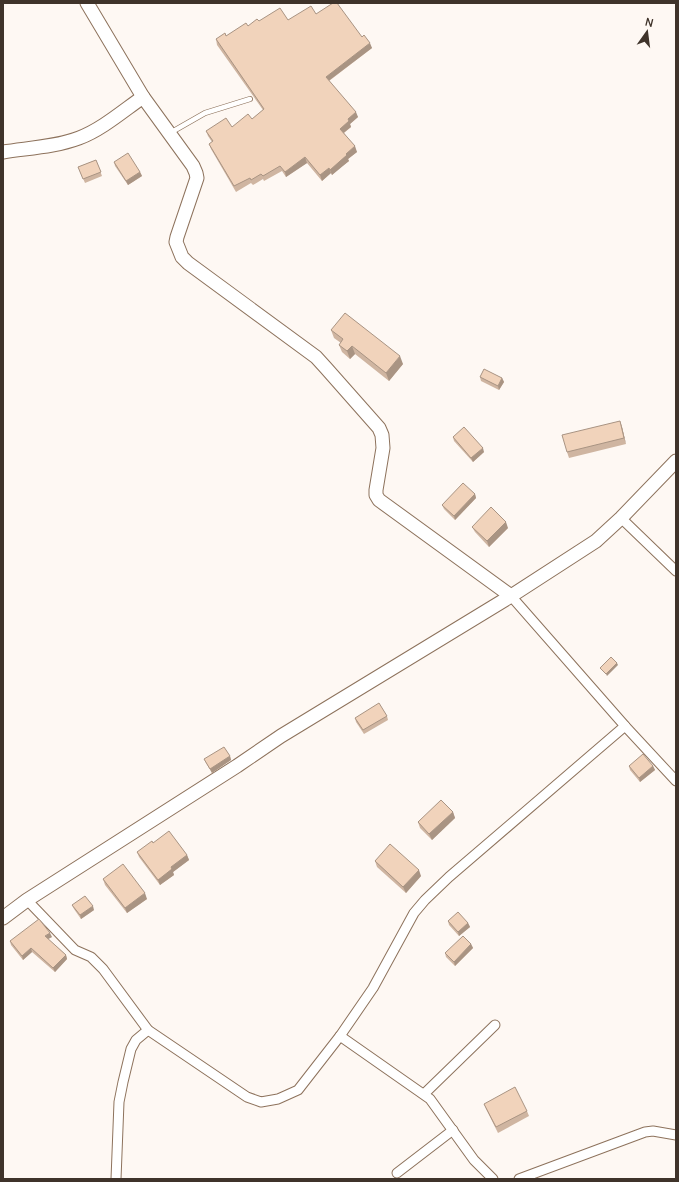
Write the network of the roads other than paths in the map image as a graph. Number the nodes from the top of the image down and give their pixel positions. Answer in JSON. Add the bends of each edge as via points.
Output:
{"nodes":[{"id":1,"x":88,"y":4,"type":"edge"},
{"id":2,"x":143,"y":97,"type":"junction"},
{"id":3,"x":250,"y":99,"type":"edge"},
{"id":4,"x":169,"y":134,"type":"junction"},
{"id":5,"x":3,"y":152,"type":"edge"},
{"id":6,"x":676,"y":461,"type":"edge"},
{"id":7,"x":621,"y":518,"type":"junction"},
{"id":8,"x":676,"y":571,"type":"edge"},
{"id":9,"x":511,"y":596,"type":"junction"},
{"id":10,"x":625,"y":726,"type":"junction"},
{"id":11,"x":676,"y":781,"type":"edge"},
{"id":12,"x":27,"y":900,"type":"junction"},
{"id":13,"x":3,"y":918,"type":"edge"},
{"id":14,"x":495,"y":1025,"type":"dead end"},
{"id":15,"x":148,"y":1030,"type":"junction"},
{"id":16,"x":340,"y":1036,"type":"junction"},
{"id":17,"x":424,"y":1094,"type":"junction"},
{"id":18,"x":453,"y":1130,"type":"junction"},
{"id":19,"x":676,"y":1134,"type":"edge"},
{"id":20,"x":397,"y":1173,"type":"dead end"},
{"id":21,"x":116,"y":1179,"type":"edge"},
{"id":22,"x":493,"y":1179,"type":"edge"},
{"id":23,"x":519,"y":1179,"type":"edge"}],
"edges":[{"from":1,"to":2,"type":"street"},
{"from":2,"to":4,"type":"street"},
{"from":2,"to":5,"type":"street","via":[[93,131],[78,138]]},
{"from":3,"to":4,"type":"lane","via":[[205,113]]},
{"from":4,"to":9,"type":"street","via":[[193,166],[197,178],[177,237],[182,257],[316,358],[379,428],[384,442],[376,490],[379,500]]},
{"from":6,"to":7,"type":"street"},
{"from":7,"to":8,"type":"street"},
{"from":7,"to":9,"type":"street","via":[[596,541]]},
{"from":9,"to":10,"type":"street"},
{"from":9,"to":12,"type":"street","via":[[281,736]]},
{"from":10,"to":11,"type":"street"},
{"from":10,"to":16,"type":"street","via":[[425,900],[414,913],[373,988]]},
{"from":12,"to":13,"type":"street"},
{"from":12,"to":15,"type":"street","via":[[75,950],[91,957],[103,969]]},
{"from":14,"to":17,"type":"street"},
{"from":15,"to":16,"type":"street","via":[[247,1097],[261,1102],[278,1099],[298,1090]]},
{"from":15,"to":21,"type":"street","via":[[136,1040],[131,1049],[123,1082]]},
{"from":16,"to":17,"type":"street"},
{"from":17,"to":18,"type":"street"},
{"from":18,"to":20,"type":"street"},
{"from":18,"to":22,"type":"street","via":[[474,1160]]},
{"from":19,"to":23,"type":"street","via":[[645,1132]]}]}
